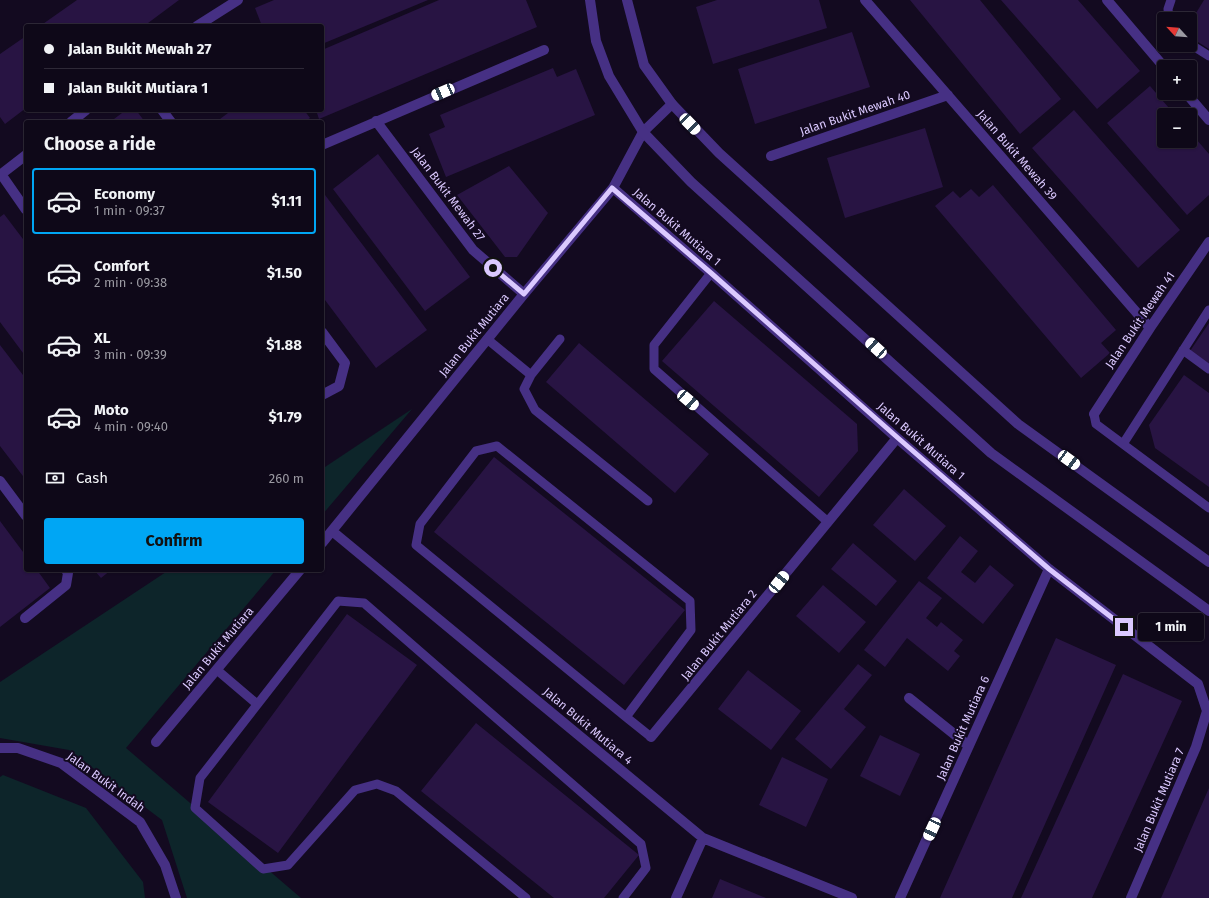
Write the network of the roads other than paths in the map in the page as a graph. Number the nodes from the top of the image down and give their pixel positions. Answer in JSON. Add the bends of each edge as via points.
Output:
{"nodes":[{"id":1,"x":238,"y":0,"type":"edge"},
{"id":2,"x":590,"y":0,"type":"edge"},
{"id":3,"x":627,"y":0,"type":"edge"},
{"id":4,"x":865,"y":0,"type":"edge"},
{"id":5,"x":1107,"y":0,"type":"edge"},
{"id":6,"x":1171,"y":0,"type":"edge"},
{"id":7,"x":1168,"y":12,"type":"edge"},
{"id":8,"x":200,"y":24,"type":"edge"},
{"id":9,"x":1197,"y":48,"type":"edge"},
{"id":10,"x":544,"y":50,"type":"dead end"},
{"id":11,"x":1209,"y":56,"type":"edge"},
{"id":12,"x":1158,"y":60,"type":"edge"},
{"id":13,"x":948,"y":95,"type":"junction"},
{"id":14,"x":1192,"y":100,"type":"edge"},
{"id":15,"x":672,"y":104,"type":"junction"},
{"id":16,"x":84,"y":112,"type":"edge"},
{"id":17,"x":74,"y":120,"type":"edge"},
{"id":18,"x":376,"y":120,"type":"junction"},
{"id":19,"x":1209,"y":120,"type":"edge"},
{"id":20,"x":643,"y":132,"type":"junction"},
{"id":21,"x":324,"y":143,"type":"edge"},
{"id":22,"x":24,"y":156,"type":"edge"},
{"id":23,"x":771,"y":156,"type":"dead end"},
{"id":24,"x":0,"y":174,"type":"edge"},
{"id":25,"x":612,"y":188,"type":"junction"},
{"id":26,"x":24,"y":207,"type":"edge"},
{"id":27,"x":1208,"y":245,"type":"edge"},
{"id":28,"x":711,"y":273,"type":"junction"},
{"id":29,"x":524,"y":294,"type":"junction"},
{"id":30,"x":1209,"y":310,"type":"edge"},
{"id":31,"x":1150,"y":328,"type":"junction"},
{"id":32,"x":324,"y":335,"type":"edge"},
{"id":33,"x":487,"y":339,"type":"junction"},
{"id":34,"x":560,"y":339,"type":"dead end"},
{"id":35,"x":1183,"y":350,"type":"junction"},
{"id":36,"x":1209,"y":369,"type":"edge"},
{"id":37,"x":531,"y":375,"type":"junction"},
{"id":38,"x":324,"y":394,"type":"edge"},
{"id":39,"x":1094,"y":414,"type":"joint"},
{"id":40,"x":898,"y":438,"type":"junction"},
{"id":41,"x":1123,"y":444,"type":"junction"},
{"id":42,"x":0,"y":481,"type":"edge"},
{"id":43,"x":648,"y":501,"type":"dead end"},
{"id":44,"x":1209,"y":508,"type":"edge"},
{"id":45,"x":24,"y":513,"type":"edge"},
{"id":46,"x":828,"y":522,"type":"junction"},
{"id":47,"x":332,"y":531,"type":"junction"},
{"id":48,"x":324,"y":541,"type":"edge"},
{"id":49,"x":1209,"y":562,"type":"edge"},
{"id":50,"x":1049,"y":569,"type":"junction"},
{"id":51,"x":67,"y":572,"type":"edge"},
{"id":52,"x":298,"y":572,"type":"edge"},
{"id":53,"x":1209,"y":611,"type":"edge"},
{"id":54,"x":25,"y":618,"type":"dead end"},
{"id":55,"x":217,"y":670,"type":"junction"},
{"id":56,"x":909,"y":698,"type":"dead end"},
{"id":57,"x":257,"y":704,"type":"junction"},
{"id":58,"x":1207,"y":712,"type":"joint"},
{"id":59,"x":626,"y":717,"type":"junction"},
{"id":60,"x":651,"y":737,"type":"joint"},
{"id":61,"x":156,"y":742,"type":"dead end"},
{"id":62,"x":969,"y":746,"type":"junction"},
{"id":63,"x":0,"y":748,"type":"edge"},
{"id":64,"x":703,"y":838,"type":"junction"},
{"id":65,"x":176,"y":898,"type":"edge"},
{"id":66,"x":526,"y":898,"type":"edge"},
{"id":67,"x":624,"y":898,"type":"edge"},
{"id":68,"x":676,"y":898,"type":"edge"},
{"id":69,"x":852,"y":898,"type":"edge"},
{"id":70,"x":900,"y":898,"type":"edge"},
{"id":71,"x":1131,"y":898,"type":"edge"}],
"edges":[{"from":1,"to":8,"type":"street"},
{"from":2,"to":20,"type":"street","via":[[596,41],[609,76]]},
{"from":3,"to":15,"type":"street","via":[[644,64]]},
{"from":4,"to":13,"type":"street","name":"Jalan Bukit Mewah 39"},
{"from":5,"to":12,"type":"street"},
{"from":6,"to":7,"type":"lane"},
{"from":9,"to":11,"type":"lane"},
{"from":10,"to":18,"type":"street"},
{"from":13,"to":23,"type":"street","name":"Jalan Bukit Mewah 40"},
{"from":13,"to":31,"type":"street","name":"Jalan Bukit Mewah 39"},
{"from":14,"to":19,"type":"street"},
{"from":15,"to":20,"type":"street","name":"Jalan Bukit Mutiara"},
{"from":15,"to":49,"type":"street","via":[[719,153],[1018,424]]},
{"from":16,"to":17,"type":"street"},
{"from":18,"to":21,"type":"street"},
{"from":18,"to":29,"type":"street","name":"Jalan Bukit Mewah 27","via":[[473,250]]},
{"from":20,"to":25,"type":"street","name":"Jalan Bukit Mutiara"},
{"from":20,"to":53,"type":"street","via":[[691,182],[991,453]]},
{"from":22,"to":24,"type":"street"},
{"from":24,"to":26,"type":"street"},
{"from":25,"to":28,"type":"street","name":"Jalan Bukit Mutiara 1"},
{"from":25,"to":29,"type":"street","name":"Jalan Bukit Mutiara"},
{"from":27,"to":31,"type":"street","name":"Jalan Bukit Mewah 41"},
{"from":28,"to":40,"type":"street","name":"Jalan Bukit Mutiara 1"},
{"from":28,"to":46,"type":"lane","via":[[654,344],[654,369]]},
{"from":29,"to":33,"type":"street","name":"Jalan Bukit Mutiara"},
{"from":30,"to":35,"type":"lane"},
{"from":31,"to":39,"type":"street","name":"Jalan Bukit Mewah 41"},
{"from":32,"to":38,"type":"street","via":[[345,363],[339,386]]},
{"from":33,"to":37,"type":"lane"},
{"from":33,"to":47,"type":"street","name":"Jalan Bukit Mutiara"},
{"from":34,"to":37,"type":"lane"},
{"from":35,"to":36,"type":"lane"},
{"from":35,"to":41,"type":"lane"},
{"from":37,"to":43,"type":"lane","via":[[524,389],[535,410]]},
{"from":39,"to":41,"type":"lane","via":[[1096,424]]},
{"from":40,"to":46,"type":"street","name":"Jalan Bukit Mutiara 2"},
{"from":40,"to":50,"type":"street","name":"Jalan Bukit Mutiara 1"},
{"from":41,"to":44,"type":"lane"},
{"from":42,"to":45,"type":"street"},
{"from":46,"to":60,"type":"street","name":"Jalan Bukit Mutiara 2"},
{"from":47,"to":48,"type":"street","name":"Jalan Bukit Mutiara"},
{"from":47,"to":64,"type":"street","name":"Jalan Bukit Mutiara 4"},
{"from":50,"to":58,"type":"street","name":"Jalan Bukit Mutiara 1","via":[[1198,684]]},
{"from":50,"to":62,"type":"street","name":"Jalan Bukit Mutiara 6"},
{"from":51,"to":54,"type":"street","via":[[66,585]]},
{"from":52,"to":55,"type":"street","name":"Jalan Bukit Mutiara"},
{"from":55,"to":57,"type":"lane"},
{"from":55,"to":61,"type":"street","name":"Jalan Bukit Mutiara"},
{"from":56,"to":62,"type":"street"},
{"from":57,"to":66,"type":"lane","via":[[200,778],[194,808],[263,869],[288,865],[355,790],[377,784],[396,791]]},
{"from":57,"to":67,"type":"lane","via":[[338,601],[364,603],[641,844],[646,868]]},
{"from":58,"to":71,"type":"street","name":"Jalan Bukit Mutiara 7","via":[[1196,747]]},
{"from":59,"to":59,"type":"lane","via":[[416,544],[420,524],[476,451],[497,446],[690,601],[691,630]]},
{"from":59,"to":60,"type":"lane"},
{"from":62,"to":70,"type":"street","name":"Jalan Bukit Mutiara 6"},
{"from":63,"to":65,"type":"street","name":"Jalan Bukit Indah","via":[[18,748],[61,763],[140,822],[165,865]]},
{"from":64,"to":68,"type":"street"},
{"from":64,"to":69,"type":"street","name":"Jalan Bukit Mutiara 4"}]}
